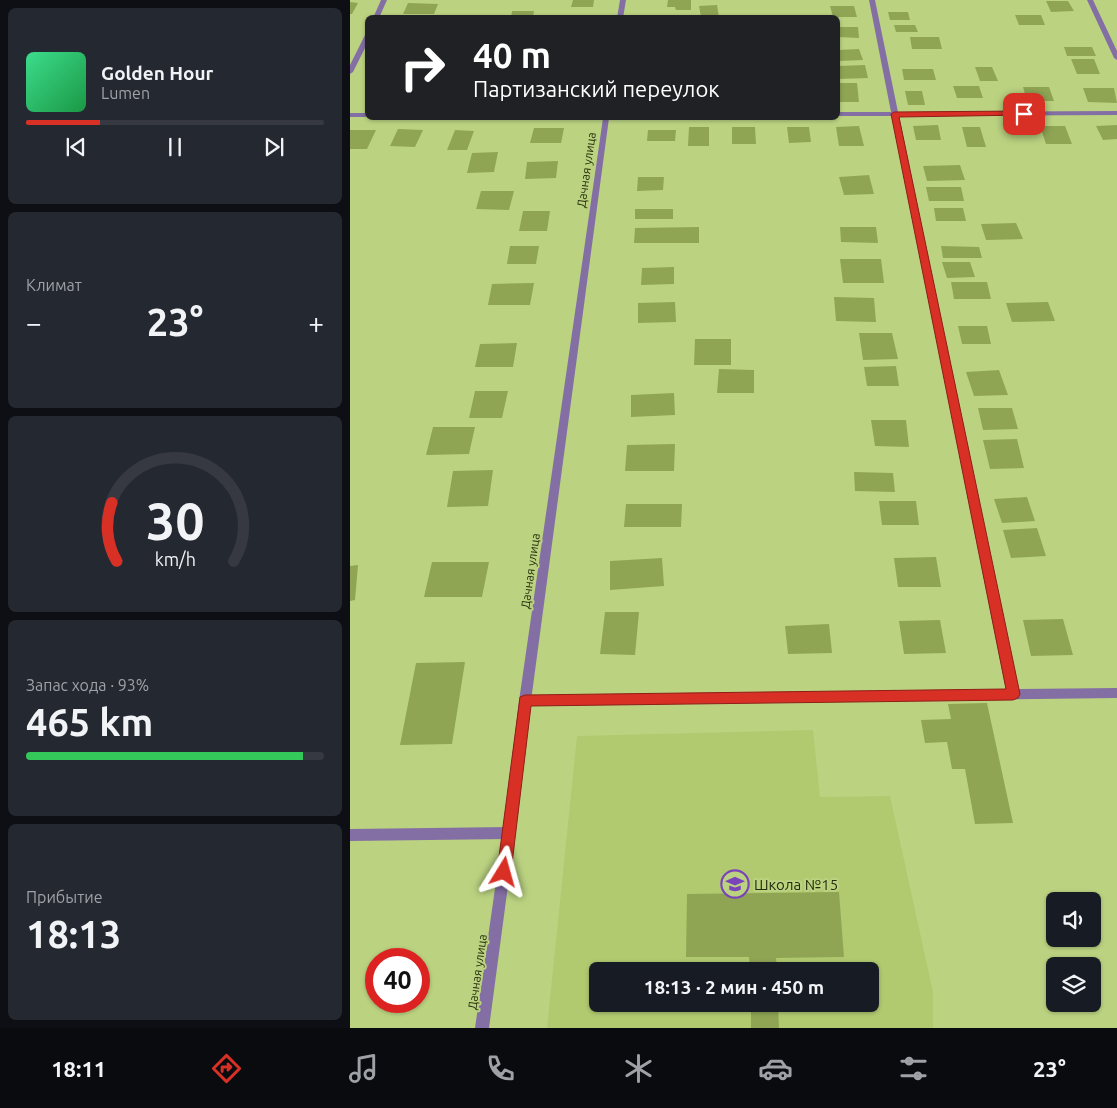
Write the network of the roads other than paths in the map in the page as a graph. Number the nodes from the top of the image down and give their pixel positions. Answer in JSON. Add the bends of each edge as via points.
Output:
{"nodes":[{"id":1,"x":384,"y":0,"type":"edge"},
{"id":2,"x":623,"y":0,"type":"edge"},
{"id":3,"x":872,"y":0,"type":"edge"},
{"id":4,"x":1090,"y":0,"type":"edge"},
{"id":5,"x":377,"y":15,"type":"edge"},
{"id":6,"x":620,"y":15,"type":"edge"},
{"id":7,"x":365,"y":41,"type":"edge"},
{"id":8,"x":1117,"y":58,"type":"edge"},
{"id":9,"x":350,"y":72,"type":"edge"},
{"id":10,"x":1117,"y":113,"type":"edge"},
{"id":11,"x":840,"y":114,"type":"edge"},
{"id":12,"x":894,"y":114,"type":"junction"},
{"id":13,"x":350,"y":115,"type":"edge"},
{"id":14,"x":365,"y":115,"type":"edge"},
{"id":15,"x":606,"y":120,"type":"edge"},
{"id":16,"x":1117,"y":693,"type":"edge"},
{"id":17,"x":1013,"y":694,"type":"junction"},
{"id":18,"x":525,"y":700,"type":"junction"},
{"id":19,"x":509,"y":833,"type":"junction"},
{"id":20,"x":350,"y":834,"type":"edge"},
{"id":21,"x":482,"y":1028,"type":"edge"}],
"edges":[{"from":1,"to":5,"type":"street"},
{"from":2,"to":6,"type":"street"},
{"from":3,"to":12,"type":"street"},
{"from":4,"to":8,"type":"street"},
{"from":7,"to":9,"type":"street"},
{"from":10,"to":12,"type":"street"},
{"from":11,"to":12,"type":"street"},
{"from":12,"to":17,"type":"street"},
{"from":13,"to":14,"type":"street"},
{"from":15,"to":18,"type":"street","name":"Дачная улица"},
{"from":16,"to":17,"type":"street"},
{"from":17,"to":18,"type":"street"},
{"from":18,"to":19,"type":"street","name":"Дачная улица"},
{"from":19,"to":20,"type":"street"},
{"from":19,"to":21,"type":"street","name":"Дачная улица"}]}
